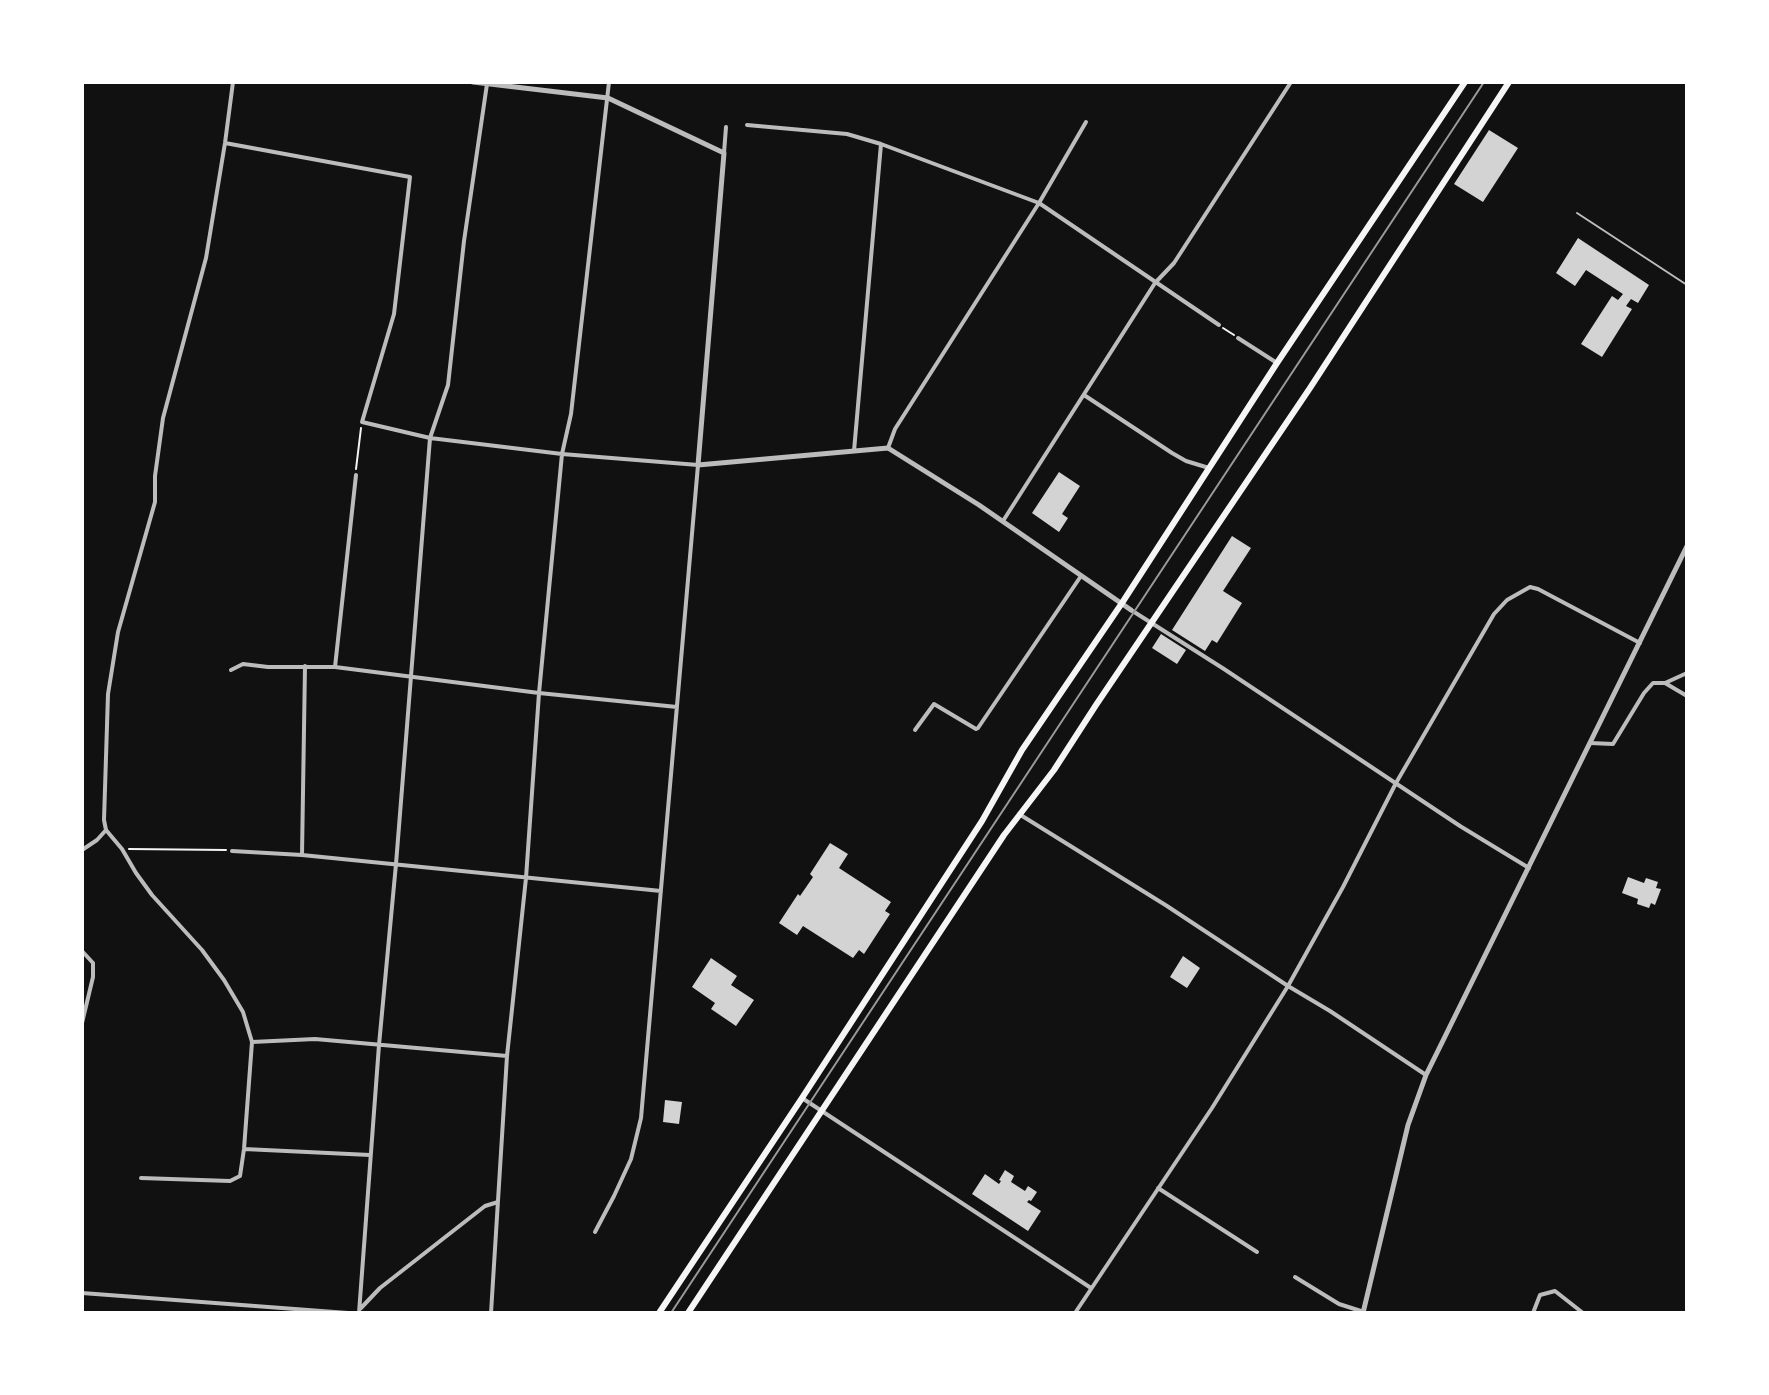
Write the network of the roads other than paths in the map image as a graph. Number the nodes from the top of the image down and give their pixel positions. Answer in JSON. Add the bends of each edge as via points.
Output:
{"nodes":[{"id":1,"x":82,"y":82,"type":"edge"},
{"id":2,"x":233,"y":82,"type":"edge"},
{"id":3,"x":473,"y":82,"type":"edge"},
{"id":4,"x":609,"y":82,"type":"edge"},
{"id":5,"x":1291,"y":82,"type":"edge"},
{"id":6,"x":1465,"y":82,"type":"edge"},
{"id":7,"x":1509,"y":82,"type":"edge"},
{"id":8,"x":487,"y":83,"type":"edge"},
{"id":9,"x":608,"y":98,"type":"junction"},
{"id":10,"x":1086,"y":122,"type":"dead end"},
{"id":11,"x":747,"y":125,"type":"dead end"},
{"id":12,"x":726,"y":127,"type":"dead end"},
{"id":13,"x":82,"y":131,"type":"edge"},
{"id":14,"x":225,"y":143,"type":"junction"},
{"id":15,"x":881,"y":144,"type":"junction"},
{"id":16,"x":724,"y":153,"type":"junction"},
{"id":17,"x":1039,"y":203,"type":"junction"},
{"id":18,"x":1577,"y":213,"type":"dead end"},
{"id":19,"x":1155,"y":283,"type":"junction"},
{"id":20,"x":1687,"y":285,"type":"edge"},
{"id":21,"x":1219,"y":325,"type":"road end"},
{"id":22,"x":1238,"y":338,"type":"road end"},
{"id":23,"x":1277,"y":363,"type":"junction"},
{"id":24,"x":1084,"y":395,"type":"junction"},
{"id":25,"x":430,"y":438,"type":"junction"},
{"id":26,"x":888,"y":448,"type":"junction"},
{"id":27,"x":854,"y":451,"type":"junction"},
{"id":28,"x":562,"y":454,"type":"junction"},
{"id":29,"x":698,"y":465,"type":"junction"},
{"id":30,"x":1209,"y":468,"type":"junction"},
{"id":31,"x":356,"y":475,"type":"road end"},
{"id":32,"x":1003,"y":521,"type":"junction"},
{"id":33,"x":1687,"y":546,"type":"edge"},
{"id":34,"x":1081,"y":576,"type":"junction"},
{"id":35,"x":1122,"y":603,"type":"junction"},
{"id":36,"x":1131,"y":610,"type":"joint"},
{"id":37,"x":1153,"y":624,"type":"junction"},
{"id":38,"x":1640,"y":643,"type":"junction"},
{"id":39,"x":305,"y":666,"type":"junction"},
{"id":40,"x":335,"y":667,"type":"junction"},
{"id":41,"x":231,"y":670,"type":"dead end"},
{"id":42,"x":1687,"y":673,"type":"edge"},
{"id":43,"x":410,"y":676,"type":"junction"},
{"id":44,"x":1665,"y":683,"type":"junction"},
{"id":45,"x":539,"y":693,"type":"junction"},
{"id":46,"x":1687,"y":696,"type":"edge"},
{"id":47,"x":677,"y":707,"type":"junction"},
{"id":48,"x":915,"y":730,"type":"dead end"},
{"id":49,"x":1590,"y":743,"type":"junction"},
{"id":50,"x":1396,"y":783,"type":"junction"},
{"id":51,"x":1019,"y":814,"type":"junction"},
{"id":52,"x":106,"y":830,"type":"junction"},
{"id":53,"x":82,"y":850,"type":"edge"},
{"id":54,"x":232,"y":851,"type":"road end"},
{"id":55,"x":302,"y":855,"type":"junction"},
{"id":56,"x":396,"y":864,"type":"junction"},
{"id":57,"x":1529,"y":868,"type":"junction"},
{"id":58,"x":526,"y":878,"type":"junction"},
{"id":59,"x":661,"y":891,"type":"junction"},
{"id":60,"x":82,"y":951,"type":"edge"},
{"id":61,"x":1288,"y":986,"type":"junction"},
{"id":62,"x":82,"y":1023,"type":"edge"},
{"id":63,"x":252,"y":1042,"type":"junction"},
{"id":64,"x":379,"y":1045,"type":"junction"},
{"id":65,"x":507,"y":1056,"type":"junction"},
{"id":66,"x":1426,"y":1075,"type":"junction"},
{"id":67,"x":802,"y":1098,"type":"junction"},
{"id":68,"x":822,"y":1111,"type":"junction"},
{"id":69,"x":244,"y":1149,"type":"junction"},
{"id":70,"x":370,"y":1155,"type":"junction"},
{"id":71,"x":141,"y":1178,"type":"dead end"},
{"id":72,"x":1158,"y":1188,"type":"junction"},
{"id":73,"x":498,"y":1202,"type":"junction"},
{"id":74,"x":595,"y":1232,"type":"dead end"},
{"id":75,"x":1257,"y":1252,"type":"dead end"},
{"id":76,"x":1295,"y":1277,"type":"dead end"},
{"id":77,"x":1091,"y":1288,"type":"junction"},
{"id":78,"x":82,"y":1293,"type":"edge"},
{"id":79,"x":359,"y":1311,"type":"edge"},
{"id":80,"x":1364,"y":1312,"type":"edge"},
{"id":81,"x":348,"y":1313,"type":"edge"},
{"id":82,"x":491,"y":1313,"type":"edge"},
{"id":83,"x":659,"y":1313,"type":"edge"},
{"id":84,"x":688,"y":1313,"type":"edge"},
{"id":85,"x":1075,"y":1313,"type":"edge"},
{"id":86,"x":1533,"y":1313,"type":"edge"},
{"id":87,"x":1583,"y":1313,"type":"edge"}],
"edges":[{"from":1,"to":13,"type":"street"},
{"from":2,"to":14,"type":"street"},
{"from":3,"to":8,"type":"street"},
{"from":4,"to":9,"type":"street"},
{"from":5,"to":19,"type":"street","via":[[1174,263]]},
{"from":6,"to":23,"type":"main road"},
{"from":7,"to":37,"type":"main road"},
{"from":8,"to":9,"type":"street"},
{"from":8,"to":25,"type":"street","via":[[448,385]]},
{"from":9,"to":16,"type":"street"},
{"from":9,"to":28,"type":"street"},
{"from":10,"to":17,"type":"street"},
{"from":11,"to":15,"type":"street","via":[[847,134]]},
{"from":12,"to":16,"type":"street"},
{"from":14,"to":25,"type":"street","via":[[410,177],[394,314],[362,422]]},
{"from":14,"to":52,"type":"street","via":[[206,258],[163,418],[155,502],[118,632],[108,694]]},
{"from":15,"to":17,"type":"street"},
{"from":15,"to":27,"type":"street"},
{"from":16,"to":29,"type":"street"},
{"from":17,"to":19,"type":"street"},
{"from":17,"to":26,"type":"street","via":[[895,429]]},
{"from":18,"to":20,"type":"lane"},
{"from":19,"to":21,"type":"street"},
{"from":19,"to":24,"type":"street"},
{"from":22,"to":23,"type":"street"},
{"from":23,"to":30,"type":"main road"},
{"from":24,"to":30,"type":"street","via":[[1172,453]]},
{"from":24,"to":32,"type":"street"},
{"from":25,"to":28,"type":"street"},
{"from":25,"to":43,"type":"street"},
{"from":26,"to":27,"type":"street"},
{"from":26,"to":32,"type":"street"},
{"from":27,"to":29,"type":"street"},
{"from":28,"to":29,"type":"street"},
{"from":28,"to":45,"type":"street"},
{"from":29,"to":47,"type":"street"},
{"from":30,"to":35,"type":"main road"},
{"from":31,"to":40,"type":"street"},
{"from":32,"to":34,"type":"street"},
{"from":33,"to":38,"type":"street"},
{"from":34,"to":35,"type":"street"},
{"from":34,"to":48,"type":"street","via":[[978,728],[934,704]]},
{"from":35,"to":36,"type":"street"},
{"from":35,"to":67,"type":"main road","via":[[1022,750],[990,809]]},
{"from":36,"to":37,"type":"street"},
{"from":37,"to":50,"type":"street"},
{"from":37,"to":51,"type":"main road"},
{"from":38,"to":49,"type":"street"},
{"from":38,"to":50,"type":"street","via":[[1538,589],[1519,591],[1494,614]]},
{"from":39,"to":40,"type":"street"},
{"from":39,"to":41,"type":"street","via":[[243,664]]},
{"from":39,"to":55,"type":"street"},
{"from":40,"to":43,"type":"street"},
{"from":42,"to":44,"type":"street"},
{"from":43,"to":45,"type":"street"},
{"from":43,"to":56,"type":"street"},
{"from":44,"to":46,"type":"street"},
{"from":44,"to":49,"type":"street","via":[[1653,683],[1644,693],[1613,744]]},
{"from":45,"to":47,"type":"street"},
{"from":45,"to":58,"type":"street"},
{"from":47,"to":59,"type":"street"},
{"from":49,"to":57,"type":"street"},
{"from":50,"to":57,"type":"street"},
{"from":50,"to":61,"type":"street"},
{"from":51,"to":61,"type":"street"},
{"from":51,"to":68,"type":"main road"},
{"from":52,"to":53,"type":"street"},
{"from":52,"to":63,"type":"street","via":[[152,895],[224,980],[243,1012]]},
{"from":54,"to":55,"type":"street"},
{"from":55,"to":56,"type":"street"},
{"from":56,"to":58,"type":"street"},
{"from":56,"to":64,"type":"street"},
{"from":57,"to":66,"type":"street"},
{"from":58,"to":59,"type":"street"},
{"from":58,"to":65,"type":"street"},
{"from":59,"to":74,"type":"street","via":[[641,1118],[631,1159]]},
{"from":60,"to":62,"type":"street","via":[[93,963]]},
{"from":61,"to":66,"type":"street"},
{"from":61,"to":72,"type":"street"},
{"from":63,"to":64,"type":"street","via":[[315,1039]]},
{"from":63,"to":69,"type":"street"},
{"from":64,"to":65,"type":"street"},
{"from":64,"to":70,"type":"street"},
{"from":65,"to":73,"type":"street"},
{"from":66,"to":80,"type":"street","via":[[1408,1125]]},
{"from":67,"to":68,"type":"street"},
{"from":67,"to":83,"type":"main road"},
{"from":68,"to":77,"type":"street"},
{"from":68,"to":84,"type":"main road"},
{"from":69,"to":70,"type":"street"},
{"from":69,"to":71,"type":"street","via":[[240,1176],[230,1181]]},
{"from":70,"to":79,"type":"street"},
{"from":72,"to":75,"type":"street"},
{"from":72,"to":77,"type":"street"},
{"from":73,"to":79,"type":"street","via":[[485,1206],[380,1288]]},
{"from":73,"to":82,"type":"street"},
{"from":76,"to":80,"type":"street","via":[[1339,1304]]},
{"from":77,"to":85,"type":"street"},
{"from":78,"to":81,"type":"street"},
{"from":86,"to":87,"type":"street","via":[[1540,1295],[1555,1291]]}]}
